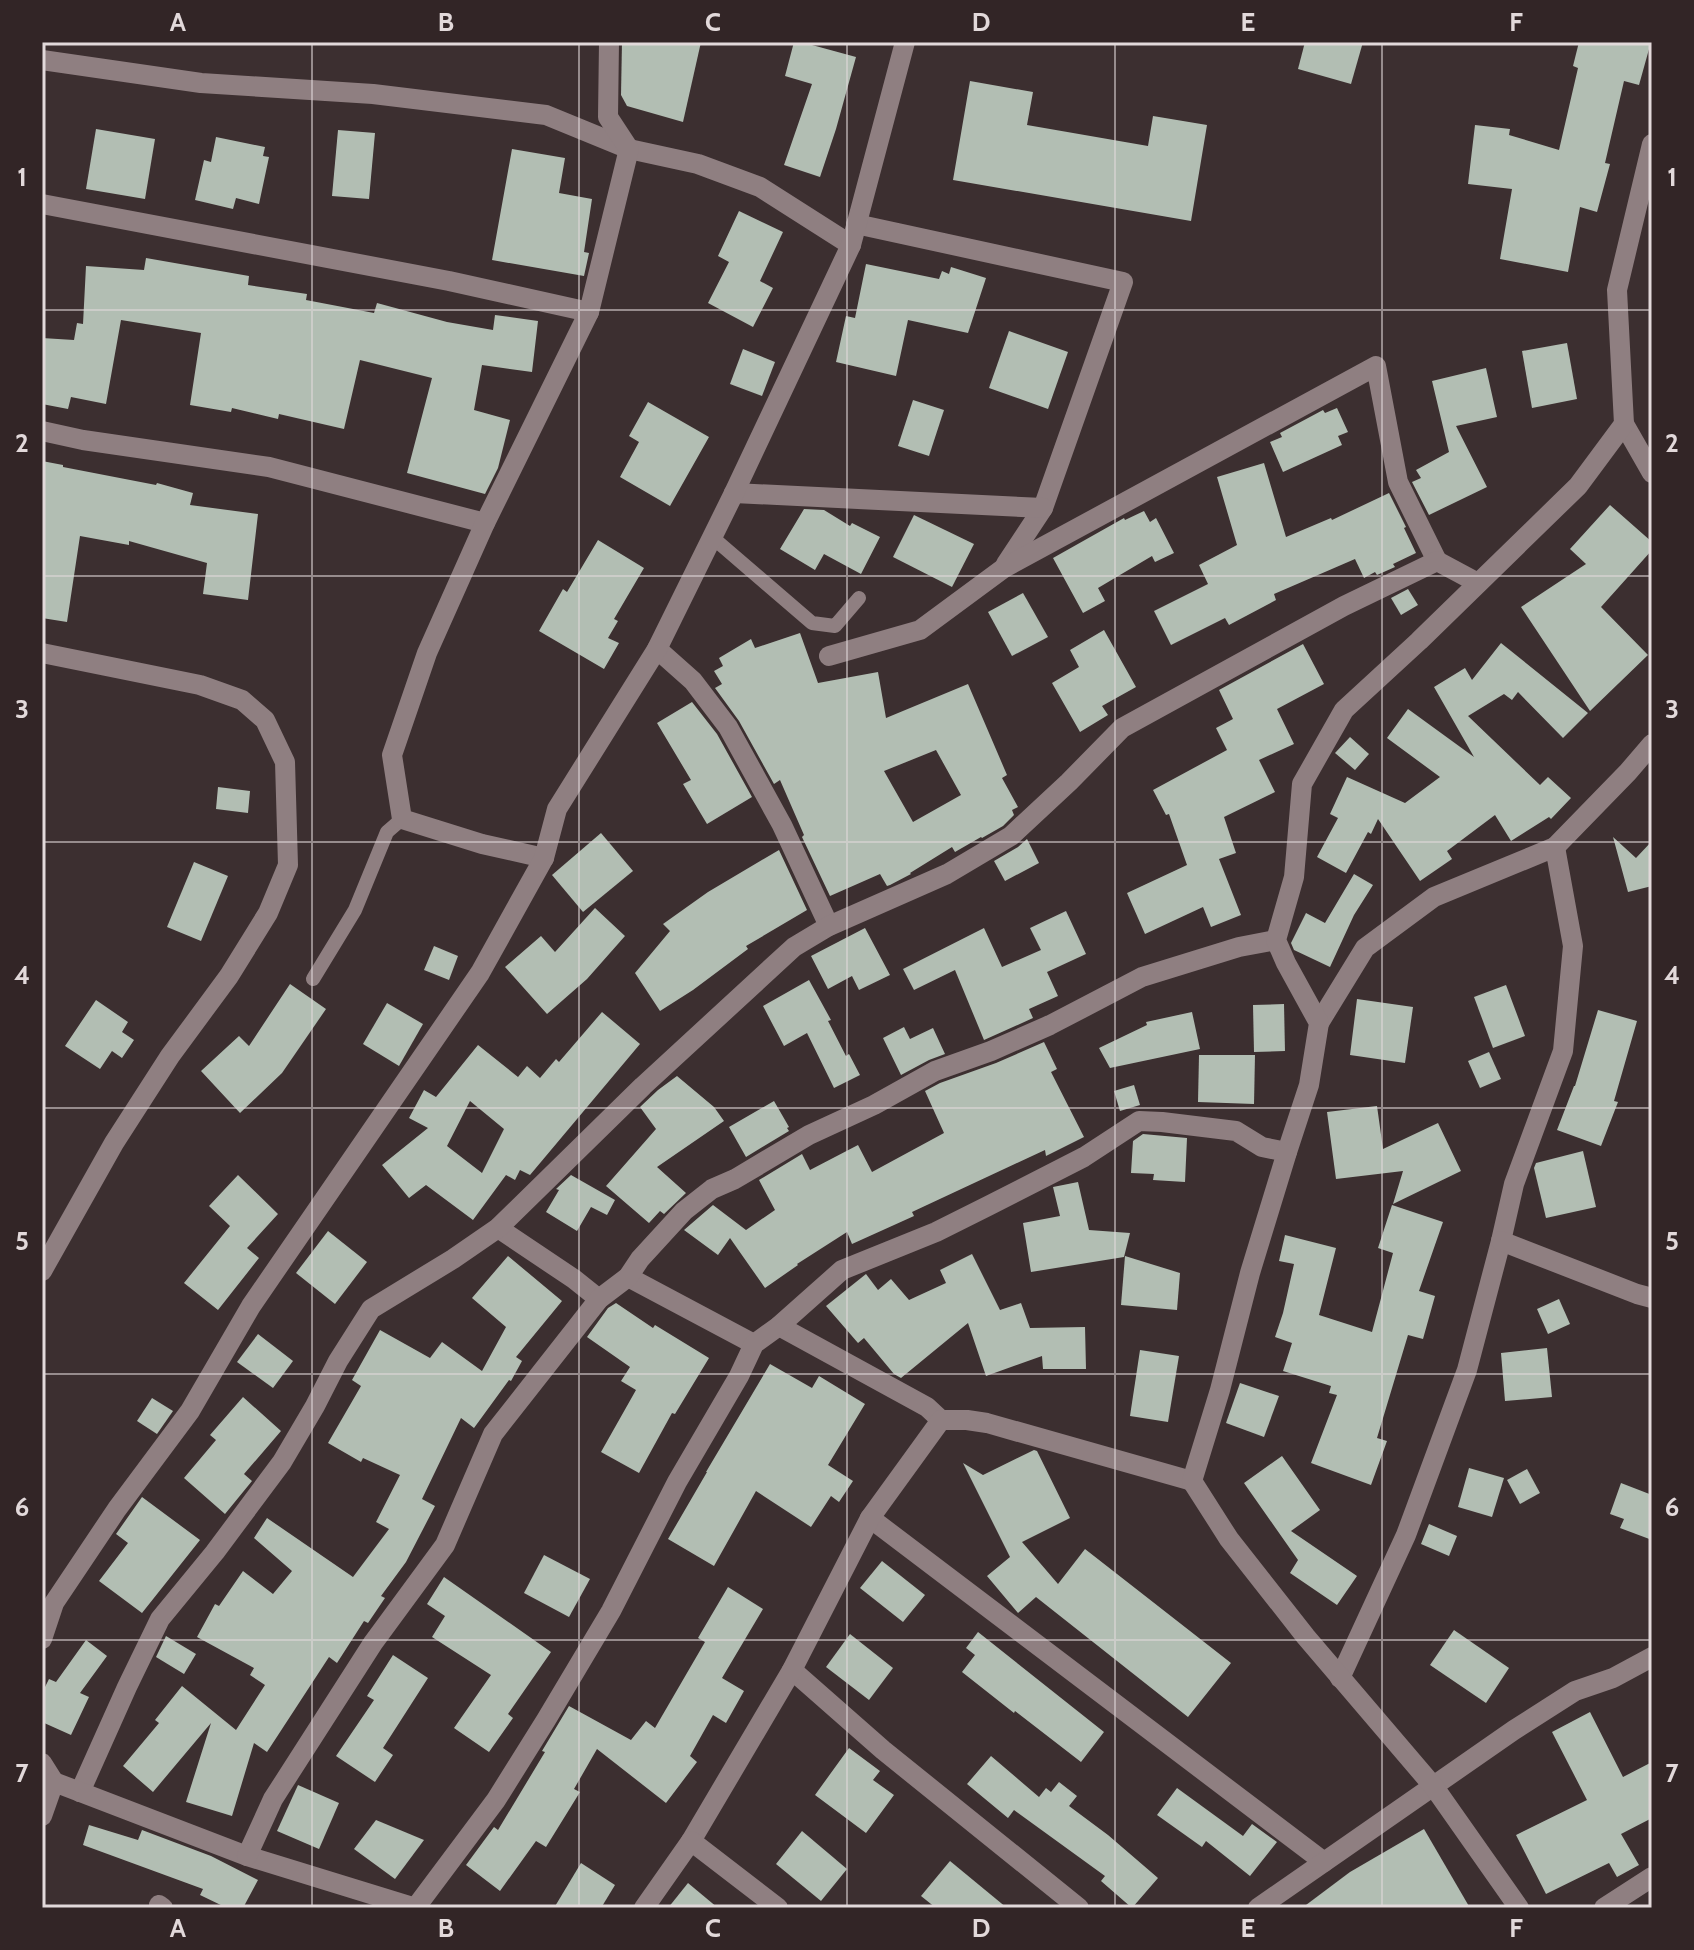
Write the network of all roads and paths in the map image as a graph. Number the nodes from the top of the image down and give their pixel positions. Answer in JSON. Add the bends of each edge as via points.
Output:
{"nodes":[{"id":1,"x":609,"y":42,"type":"edge"},
{"id":2,"x":905,"y":42,"type":"edge"},
{"id":3,"x":42,"y":60,"type":"edge"},
{"id":4,"x":1652,"y":144,"type":"edge"},
{"id":5,"x":629,"y":149,"type":"junction"},
{"id":6,"x":42,"y":204,"type":"edge"},
{"id":7,"x":856,"y":224,"type":"junction"},
{"id":8,"x":851,"y":245,"type":"junction"},
{"id":9,"x":589,"y":312,"type":"junction"},
{"id":10,"x":1624,"y":424,"type":"junction"},
{"id":11,"x":42,"y":431,"type":"edge"},
{"id":12,"x":1652,"y":473,"type":"edge"},
{"id":13,"x":734,"y":493,"type":"junction"},
{"id":14,"x":1043,"y":508,"type":"junction"},
{"id":15,"x":485,"y":523,"type":"junction"},
{"id":16,"x":712,"y":537,"type":"junction"},
{"id":17,"x":1437,"y":561,"type":"junction"},
{"id":18,"x":1004,"y":568,"type":"junction"},
{"id":19,"x":1478,"y":583,"type":"junction"},
{"id":20,"x":859,"y":598,"type":"dead end"},
{"id":21,"x":657,"y":649,"type":"junction"},
{"id":22,"x":42,"y":653,"type":"edge"},
{"id":23,"x":829,"y":656,"type":"dead end"},
{"id":24,"x":1652,"y":744,"type":"edge"},
{"id":25,"x":402,"y":819,"type":"junction"},
{"id":26,"x":1555,"y":847,"type":"junction"},
{"id":27,"x":544,"y":858,"type":"junction"},
{"id":28,"x":829,"y":926,"type":"junction"},
{"id":29,"x":1276,"y":940,"type":"junction"},
{"id":30,"x":313,"y":979,"type":"dead end"},
{"id":31,"x":1319,"y":1023,"type":"junction"},
{"id":32,"x":1287,"y":1152,"type":"junction"},
{"id":33,"x":498,"y":1228,"type":"junction"},
{"id":34,"x":1501,"y":1241,"type":"junction"},
{"id":35,"x":42,"y":1271,"type":"edge"},
{"id":36,"x":628,"y":1277,"type":"junction"},
{"id":37,"x":1652,"y":1298,"type":"edge"},
{"id":38,"x":599,"y":1299,"type":"junction"},
{"id":39,"x":779,"y":1326,"type":"junction"},
{"id":40,"x":754,"y":1344,"type":"junction"},
{"id":41,"x":941,"y":1420,"type":"junction"},
{"id":42,"x":1192,"y":1481,"type":"junction"},
{"id":43,"x":870,"y":1518,"type":"junction"},
{"id":44,"x":42,"y":1639,"type":"edge"},
{"id":45,"x":1651,"y":1653,"type":"edge"},
{"id":46,"x":792,"y":1670,"type":"junction"},
{"id":47,"x":1340,"y":1678,"type":"junction"},
{"id":48,"x":42,"y":1763,"type":"edge"},
{"id":49,"x":54,"y":1782,"type":"junction"},
{"id":50,"x":1434,"y":1787,"type":"junction"},
{"id":51,"x":80,"y":1792,"type":"junction"},
{"id":52,"x":42,"y":1816,"type":"edge"},
{"id":53,"x":691,"y":1841,"type":"junction"},
{"id":54,"x":247,"y":1856,"type":"junction"},
{"id":55,"x":1324,"y":1862,"type":"junction"},
{"id":56,"x":1652,"y":1877,"type":"edge"},
{"id":57,"x":416,"y":1908,"type":"edge"},
{"id":58,"x":644,"y":1908,"type":"edge"},
{"id":59,"x":778,"y":1908,"type":"edge"},
{"id":60,"x":1079,"y":1908,"type":"edge"},
{"id":61,"x":1258,"y":1908,"type":"edge"},
{"id":62,"x":1519,"y":1908,"type":"edge"},
{"id":63,"x":1604,"y":1908,"type":"edge"}],
"edges":[{"from":1,"to":5,"type":"street","via":[[608,117]]},
{"from":2,"to":7,"type":"street"},
{"from":3,"to":5,"type":"street","via":[[201,83],[373,94],[546,115]]},
{"from":4,"to":10,"type":"street","via":[[1617,290]]},
{"from":5,"to":8,"type":"street","via":[[698,164],[760,187]]},
{"from":5,"to":9,"type":"street"},
{"from":6,"to":9,"type":"street"},
{"from":7,"to":8,"type":"street"},
{"from":7,"to":14,"type":"street","via":[[1123,282]]},
{"from":8,"to":13,"type":"street"},
{"from":9,"to":15,"type":"street"},
{"from":10,"to":12,"type":"street"},
{"from":10,"to":19,"type":"street","via":[[1578,486]]},
{"from":11,"to":15,"type":"street","via":[[269,467]]},
{"from":13,"to":14,"type":"street"},
{"from":13,"to":16,"type":"street"},
{"from":14,"to":18,"type":"street"},
{"from":15,"to":25,"type":"street","via":[[427,653],[392,755]]},
{"from":16,"to":20,"type":"lane","via":[[812,623],[835,626]]},
{"from":16,"to":21,"type":"street"},
{"from":17,"to":18,"type":"street","via":[[1398,482],[1376,366]]},
{"from":17,"to":19,"type":"street"},
{"from":17,"to":28,"type":"street","via":[[1122,728],[1011,836],[947,874]]},
{"from":18,"to":23,"type":"street","via":[[920,630]]},
{"from":19,"to":29,"type":"street","via":[[1344,710],[1302,784],[1294,877]]},
{"from":21,"to":27,"type":"street","via":[[557,809]]},
{"from":21,"to":28,"type":"street","via":[[693,681],[728,727]]},
{"from":22,"to":35,"type":"street","via":[[200,685],[242,700],[265,720],[285,762],[288,865],[268,913],[114,1143]]},
{"from":24,"to":26,"type":"street"},
{"from":25,"to":27,"type":"street"},
{"from":25,"to":30,"type":"lane","via":[[387,832],[355,910]]},
{"from":26,"to":31,"type":"street","via":[[1434,897],[1365,948]]},
{"from":26,"to":34,"type":"street","via":[[1573,946],[1563,1051],[1514,1184]]},
{"from":27,"to":44,"type":"street","via":[[480,973],[251,1306],[190,1411],[54,1603]]},
{"from":28,"to":33,"type":"street","via":[[794,947]]},
{"from":29,"to":31,"type":"street"},
{"from":29,"to":36,"type":"street","via":[[1142,977],[809,1135],[703,1196]]},
{"from":31,"to":32,"type":"street","via":[[1309,1085]]},
{"from":32,"to":39,"type":"street","via":[[1262,1147],[1236,1131],[1139,1121],[1084,1157],[988,1206],[842,1270]]},
{"from":32,"to":42,"type":"street"},
{"from":33,"to":38,"type":"street"},
{"from":33,"to":51,"type":"street","via":[[371,1309],[282,1462],[160,1619]]},
{"from":34,"to":37,"type":"street"},
{"from":34,"to":47,"type":"street","via":[[1461,1385],[1406,1535]]},
{"from":36,"to":38,"type":"street"},
{"from":36,"to":40,"type":"street"},
{"from":38,"to":54,"type":"street","via":[[493,1434],[445,1545],[373,1643],[273,1799]]},
{"from":39,"to":40,"type":"street"},
{"from":39,"to":41,"type":"street","via":[[927,1407]]},
{"from":40,"to":57,"type":"street","via":[[611,1611],[546,1720],[496,1800]]},
{"from":41,"to":42,"type":"street","via":[[987,1423]]},
{"from":41,"to":43,"type":"street"},
{"from":42,"to":47,"type":"street","via":[[1229,1539]]},
{"from":43,"to":46,"type":"street"},
{"from":43,"to":55,"type":"street"},
{"from":45,"to":50,"type":"street","via":[[1613,1678],[1575,1691]]},
{"from":46,"to":53,"type":"street"},
{"from":46,"to":60,"type":"street"},
{"from":47,"to":50,"type":"street"},
{"from":48,"to":49,"type":"street"},
{"from":49,"to":51,"type":"street"},
{"from":49,"to":52,"type":"street"},
{"from":50,"to":55,"type":"street"},
{"from":50,"to":62,"type":"street"},
{"from":51,"to":54,"type":"street"},
{"from":53,"to":58,"type":"street"},
{"from":53,"to":59,"type":"street"},
{"from":54,"to":57,"type":"street"},
{"from":55,"to":61,"type":"street"},
{"from":56,"to":63,"type":"street"}]}
